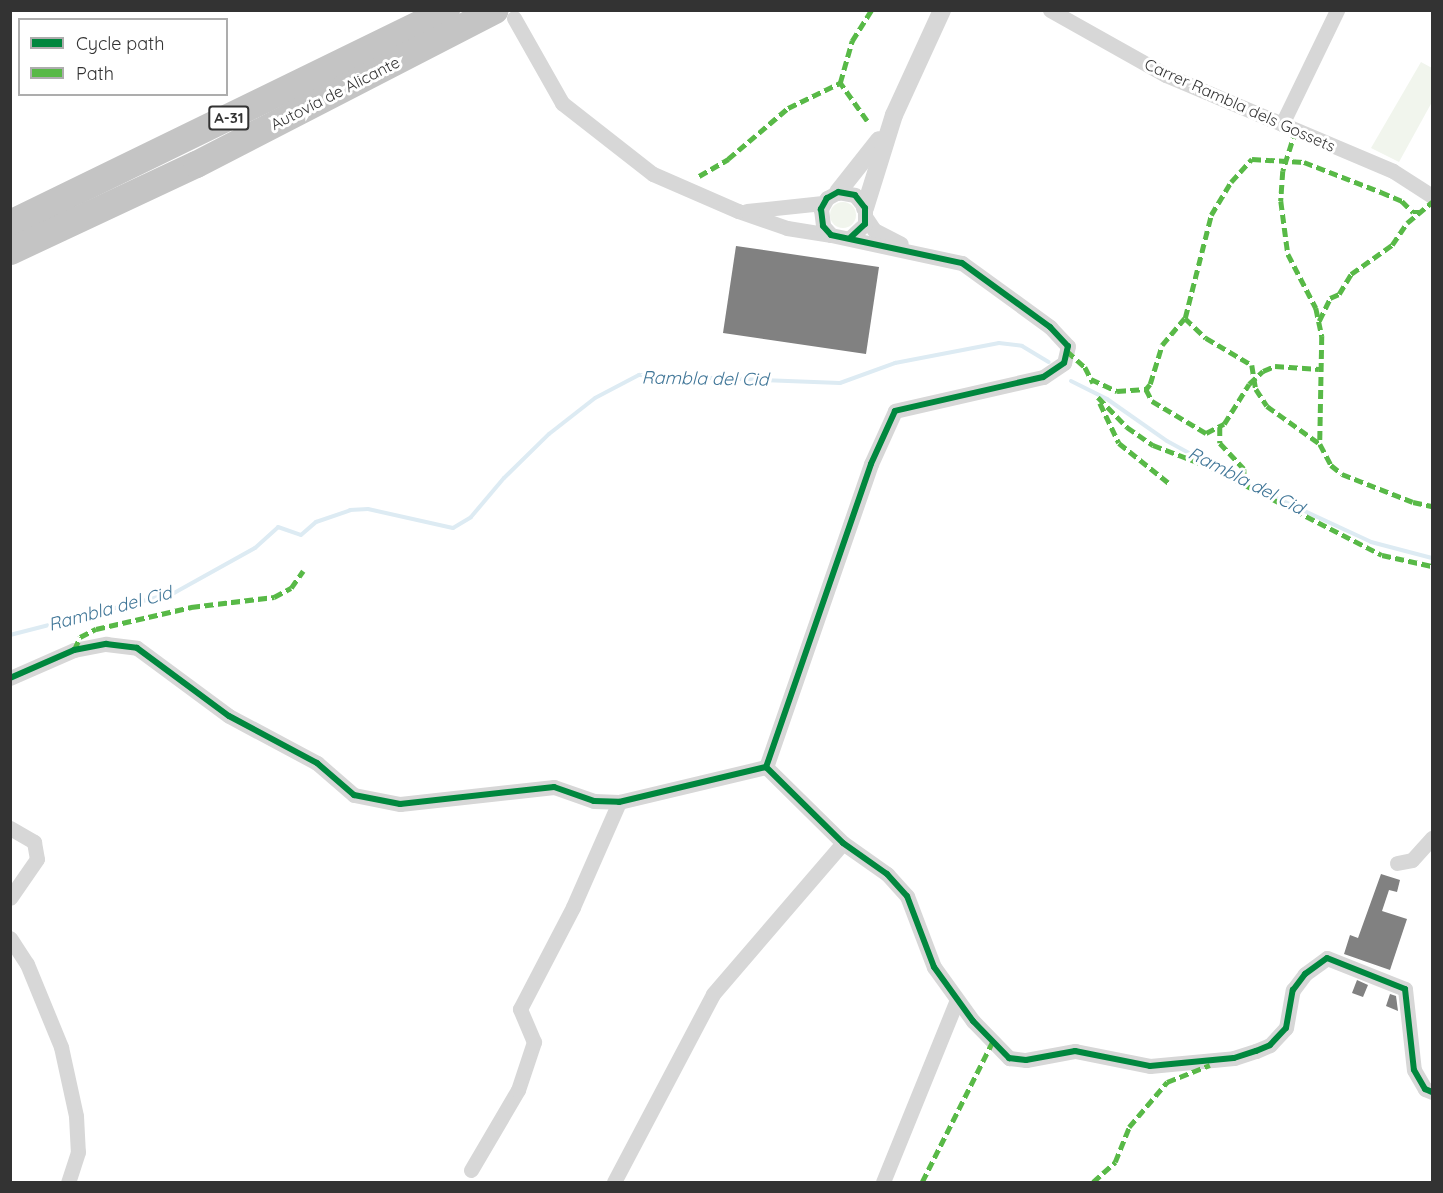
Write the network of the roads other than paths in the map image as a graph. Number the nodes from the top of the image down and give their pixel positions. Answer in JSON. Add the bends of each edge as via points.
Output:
{"nodes":[{"id":1,"x":446,"y":10,"type":"edge"},
{"id":2,"x":942,"y":10,"type":"edge"},
{"id":3,"x":1050,"y":10,"type":"edge"},
{"id":4,"x":1337,"y":10,"type":"edge"},
{"id":5,"x":505,"y":14,"type":"edge"},
{"id":6,"x":894,"y":115,"type":"junction"},
{"id":7,"x":1282,"y":124,"type":"junction"},
{"id":8,"x":1432,"y":196,"type":"edge"},
{"id":9,"x":830,"y":198,"type":"junction"},
{"id":10,"x":738,"y":211,"type":"junction"},
{"id":11,"x":866,"y":213,"type":"junction"},
{"id":12,"x":10,"y":223,"type":"edge"},
{"id":13,"x":831,"y":235,"type":"junction"},
{"id":14,"x":851,"y":237,"type":"junction"},
{"id":15,"x":10,"y":251,"type":"edge"},
{"id":16,"x":929,"y":255,"type":"junction"},
{"id":17,"x":10,"y":678,"type":"edge"},
{"id":18,"x":766,"y":767,"type":"junction"},
{"id":19,"x":619,"y":802,"type":"junction"},
{"id":20,"x":10,"y":828,"type":"edge"},
{"id":21,"x":1432,"y":838,"type":"edge"},
{"id":22,"x":843,"y":843,"type":"junction"},
{"id":23,"x":1397,"y":863,"type":"dead end"},
{"id":24,"x":10,"y":898,"type":"edge"},
{"id":25,"x":10,"y":938,"type":"edge"},
{"id":26,"x":957,"y":1000,"type":"junction"},
{"id":27,"x":1432,"y":1092,"type":"edge"},
{"id":28,"x":471,"y":1170,"type":"dead end"},
{"id":29,"x":68,"y":1182,"type":"edge"},
{"id":30,"x":615,"y":1182,"type":"edge"},
{"id":31,"x":883,"y":1182,"type":"edge"}],
"edges":[{"from":1,"to":12,"type":"highway","name":"Autovía de Alicante","number":"A-31"},
{"from":2,"to":6,"type":"street"},
{"from":3,"to":7,"type":"street","name":"Carrer Rambla dels Gossets","via":[[1166,75]]},
{"from":4,"to":7,"type":"street"},
{"from":5,"to":10,"type":"street","via":[[562,103],[653,174]]},
{"from":5,"to":15,"type":"highway","name":"Autovía de Alicante","number":"A-31"},
{"from":6,"to":9,"type":"street"},
{"from":6,"to":11,"type":"street"},
{"from":7,"to":8,"type":"street","name":"Carrer Rambla dels Gossets","via":[[1393,171]]},
{"from":9,"to":10,"type":"street"},
{"from":9,"to":11,"type":"street","via":[[855,195]]},
{"from":9,"to":13,"type":"street","via":[[820,221]]},
{"from":10,"to":13,"type":"street","via":[[787,228]]},
{"from":11,"to":14,"type":"street","via":[[861,229]]},
{"from":11,"to":16,"type":"street","via":[[874,230]]},
{"from":13,"to":14,"type":"street"},
{"from":14,"to":16,"type":"street"},
{"from":16,"to":18,"type":"street","via":[[962,263],[1041,320],[1068,346],[1064,363],[1043,377],[895,411],[870,464]]},
{"from":17,"to":19,"type":"street","via":[[74,650],[106,644],[137,648],[229,716],[316,763],[354,795],[400,804],[554,787],[594,801]]},
{"from":18,"to":19,"type":"street"},
{"from":18,"to":22,"type":"street"},
{"from":19,"to":28,"type":"street","via":[[573,907],[520,1009],[534,1042],[518,1090]]},
{"from":20,"to":24,"type":"street","via":[[34,842],[37,859]]},
{"from":21,"to":23,"type":"street","via":[[1412,860]]},
{"from":22,"to":26,"type":"street","via":[[887,874],[907,896],[934,967]]},
{"from":22,"to":30,"type":"street","via":[[713,994]]},
{"from":25,"to":29,"type":"street","via":[[27,964],[61,1047],[76,1116],[78,1152]]},
{"from":26,"to":27,"type":"street","via":[[1010,1059],[1075,1051],[1127,1063],[1188,1064],[1234,1058],[1270,1045],[1286,1028],[1293,990],[1305,974],[1327,958],[1405,989],[1414,1070],[1425,1089]]},
{"from":26,"to":31,"type":"street"}]}
